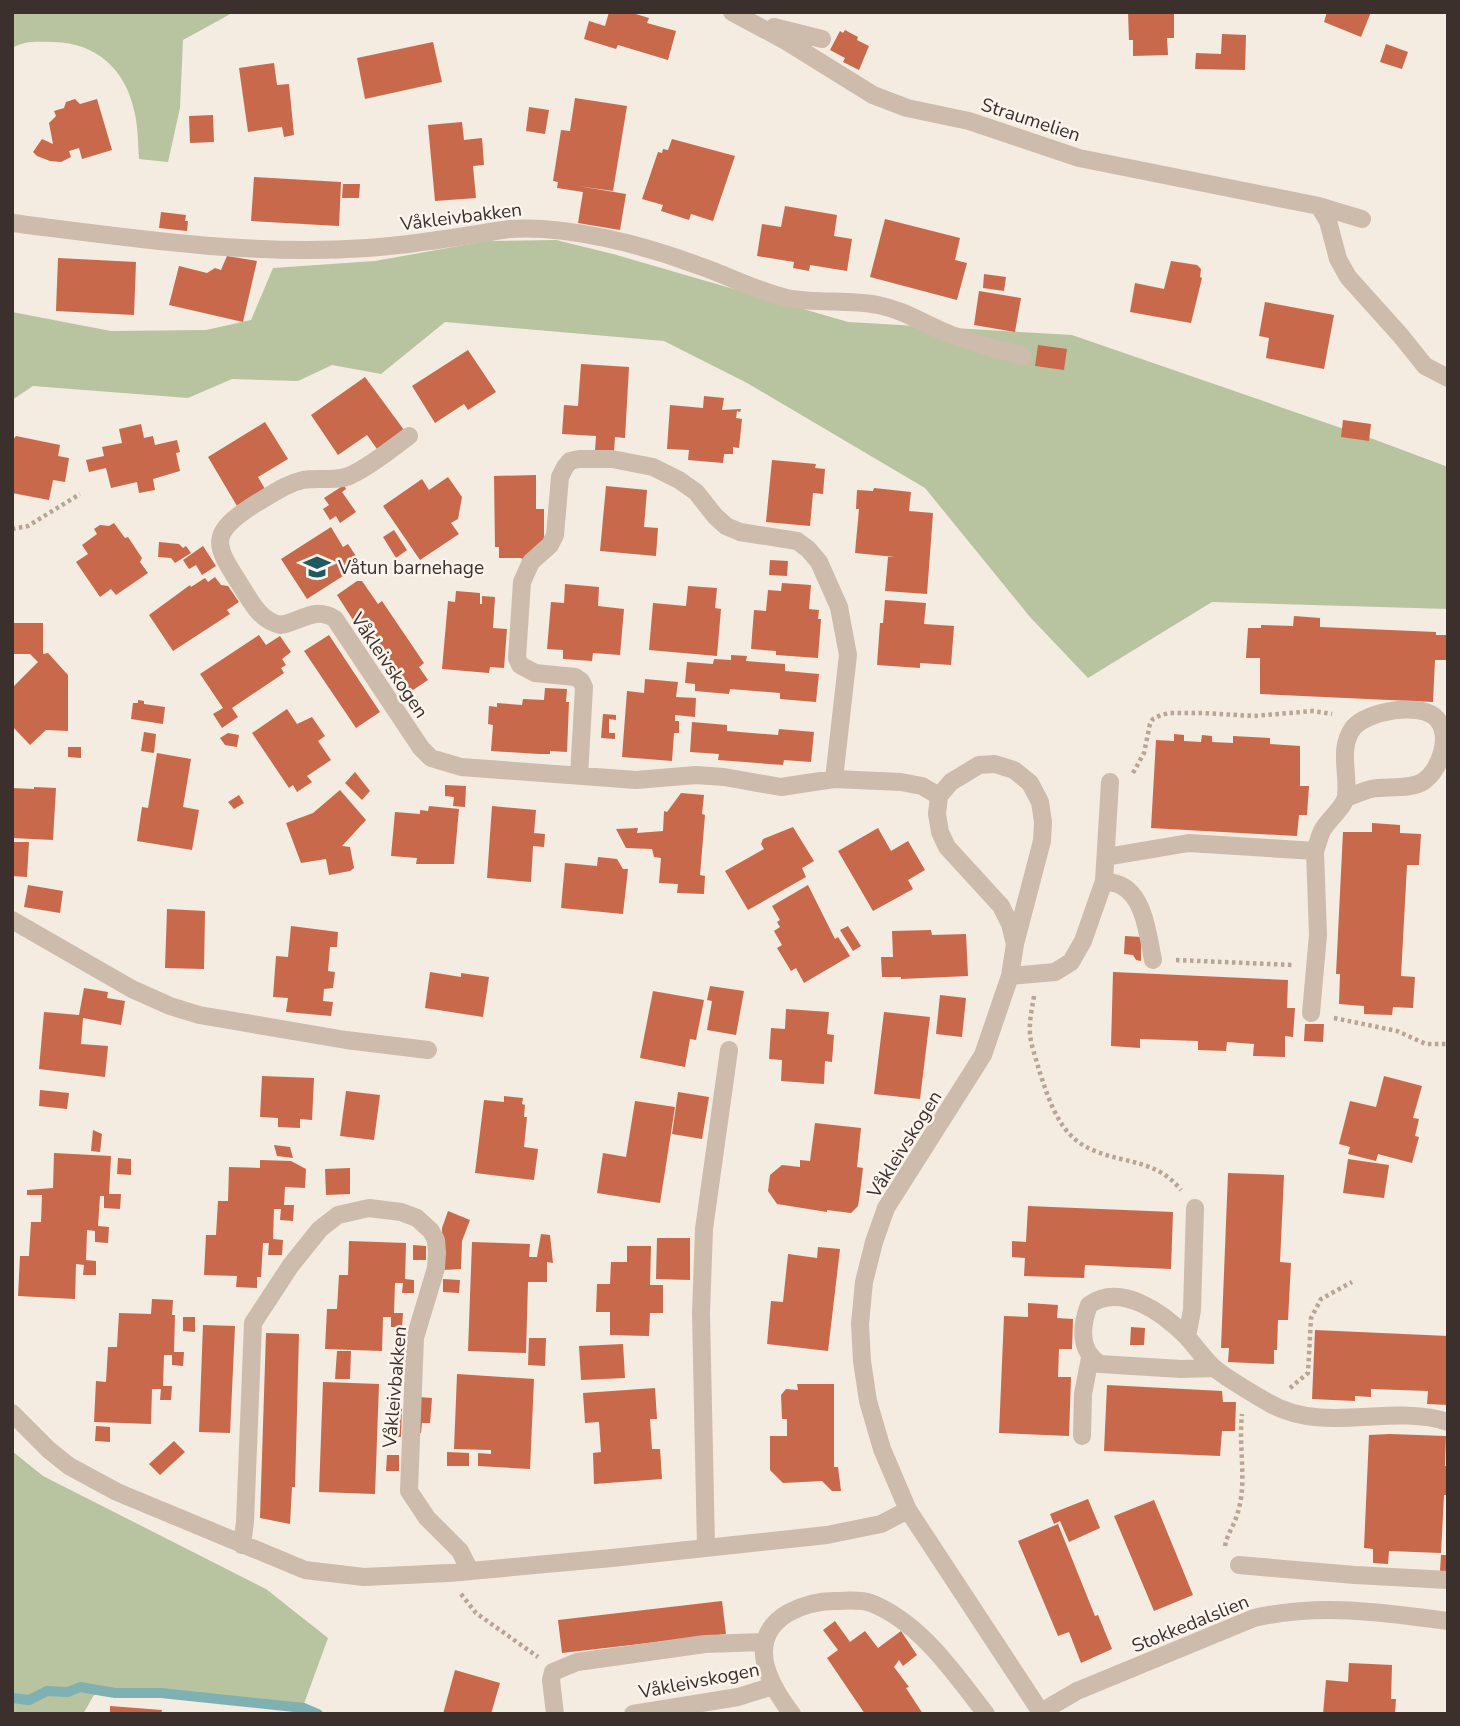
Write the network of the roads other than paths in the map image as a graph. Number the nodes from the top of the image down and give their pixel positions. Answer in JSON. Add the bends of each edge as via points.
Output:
{"nodes":[{"id":1,"x":732,"y":12,"type":"edge"},
{"id":2,"x":750,"y":21,"type":"junction"},
{"id":3,"x":822,"y":39,"type":"dead end"},
{"id":4,"x":1319,"y":206,"type":"junction"},
{"id":5,"x":1362,"y":219,"type":"dead end"},
{"id":6,"x":12,"y":223,"type":"edge"},
{"id":7,"x":1023,"y":356,"type":"dead end"},
{"id":8,"x":1448,"y":378,"type":"edge"},
{"id":9,"x":409,"y":436,"type":"dead end"},
{"id":10,"x":579,"y":776,"type":"junction"},
{"id":11,"x":834,"y":779,"type":"junction"},
{"id":12,"x":1110,"y":782,"type":"road end"},
{"id":13,"x":939,"y":796,"type":"junction"},
{"id":14,"x":1346,"y":798,"type":"junction"},
{"id":15,"x":1315,"y":851,"type":"junction"},
{"id":16,"x":1106,"y":858,"type":"junction"},
{"id":17,"x":1104,"y":881,"type":"junction"},
{"id":18,"x":12,"y":920,"type":"edge"},
{"id":19,"x":1015,"y":944,"type":"junction"},
{"id":20,"x":1152,"y":957,"type":"road end"},
{"id":21,"x":1010,"y":976,"type":"junction"},
{"id":22,"x":1311,"y":1013,"type":"road end"},
{"id":23,"x":428,"y":1050,"type":"dead end"},
{"id":24,"x":729,"y":1050,"type":"dead end"},
{"id":25,"x":1195,"y":1208,"type":"road end"},
{"id":26,"x":1187,"y":1337,"type":"junction"},
{"id":27,"x":1090,"y":1358,"type":"junction"},
{"id":28,"x":1213,"y":1367,"type":"junction"},
{"id":29,"x":12,"y":1413,"type":"edge"},
{"id":30,"x":1448,"y":1422,"type":"edge"},
{"id":31,"x":1082,"y":1436,"type":"dead end"},
{"id":32,"x":908,"y":1510,"type":"junction"},
{"id":33,"x":242,"y":1545,"type":"junction"},
{"id":34,"x":706,"y":1548,"type":"junction"},
{"id":35,"x":1231,"y":1562,"type":"road end"},
{"id":36,"x":470,"y":1571,"type":"junction"},
{"id":37,"x":1448,"y":1580,"type":"edge"},
{"id":38,"x":1448,"y":1621,"type":"edge"},
{"id":39,"x":765,"y":1642,"type":"junction"},
{"id":40,"x":773,"y":1686,"type":"junction"},
{"id":41,"x":1042,"y":1713,"type":"edge"},
{"id":42,"x":555,"y":1714,"type":"edge"},
{"id":43,"x":633,"y":1714,"type":"edge"},
{"id":44,"x":792,"y":1714,"type":"edge"},
{"id":45,"x":986,"y":1714,"type":"edge"}],
"edges":[{"from":1,"to":2,"type":"street","name":"Straumelien"},
{"from":2,"to":3,"type":"street","name":"Straumelien"},
{"from":2,"to":4,"type":"street","name":"Straumelien","via":[[873,95],[907,108],[970,121],[1079,158]]},
{"from":4,"to":5,"type":"street","name":"Straumelien"},
{"from":4,"to":8,"type":"street","via":[[1348,277],[1425,366]]},
{"from":6,"to":7,"type":"street","name":"Våkleivbakken","via":[[198,246],[303,250],[369,248],[510,229],[553,230],[650,250],[789,298],[880,305],[956,336]]},
{"from":9,"to":10,"type":"street","name":"Våkleivskogen","via":[[350,476],[300,481],[235,517],[220,537],[228,565],[256,610],[275,624],[315,613],[326,613],[335,620],[431,758],[460,767]]},
{"from":10,"to":11,"type":"street","name":"Våkleivskogen","via":[[636,780],[696,775],[781,787]]},
{"from":10,"to":11,"type":"street","via":[[584,687],[575,677],[535,673],[520,665],[522,582],[531,562],[555,535],[565,467],[579,459],[612,459],[671,475],[696,492],[726,526],[797,541],[819,562],[839,607],[848,655]]},
{"from":11,"to":13,"type":"street","name":"Våkleivskogen","via":[[901,782],[922,786]]},
{"from":12,"to":16,"type":"street"},
{"from":13,"to":19,"type":"street","name":"Våkleivskogen","via":[[937,814],[947,847],[1001,906]]},
{"from":13,"to":19,"type":"street","name":"Våkleivskogen","via":[[966,771],[995,764],[1014,770],[1030,783],[1040,802],[1042,841]]},
{"from":14,"to":14,"type":"street","via":[[1344,756],[1353,729],[1362,719],[1410,710],[1437,719],[1444,735],[1443,751],[1422,782]]},
{"from":14,"to":15,"type":"street","via":[[1322,831]]},
{"from":15,"to":16,"type":"street","via":[[1189,843]]},
{"from":15,"to":22,"type":"street","via":[[1318,935]]},
{"from":16,"to":17,"type":"street"},
{"from":17,"to":20,"type":"street","via":[[1130,891],[1137,902]]},
{"from":17,"to":21,"type":"street","via":[[1094,915],[1071,962],[1055,972]]},
{"from":18,"to":23,"type":"street","via":[[132,989],[198,1015]]},
{"from":19,"to":21,"type":"street","name":"Våkleivskogen"},
{"from":21,"to":32,"type":"street","name":"Våkleivskogen","via":[[983,1055],[886,1208],[864,1282],[860,1324],[868,1401]]},
{"from":24,"to":34,"type":"street","via":[[704,1229],[701,1313]]},
{"from":25,"to":26,"type":"street"},
{"from":26,"to":27,"type":"street","via":[[1130,1299],[1098,1298],[1085,1315],[1085,1349]]},
{"from":26,"to":28,"type":"street"},
{"from":27,"to":28,"type":"street","via":[[1113,1366]]},
{"from":27,"to":31,"type":"street"},
{"from":28,"to":30,"type":"street","via":[[1271,1404],[1304,1417],[1419,1416]]},
{"from":29,"to":33,"type":"street","via":[[69,1466],[117,1492]]},
{"from":32,"to":34,"type":"street","via":[[860,1530]]},
{"from":32,"to":41,"type":"street","name":"Våkleivskogen"},
{"from":33,"to":36,"type":"street","via":[[304,1570],[364,1577]]},
{"from":33,"to":36,"type":"street","name":"Våkleivbakken","via":[[253,1323],[320,1229],[338,1215],[369,1208],[417,1218],[436,1240],[436,1268],[415,1338],[409,1490],[427,1518],[460,1551]]},
{"from":34,"to":36,"type":"street"},
{"from":35,"to":37,"type":"street"},
{"from":38,"to":41,"type":"street","name":"Stokkedalslien","via":[[1382,1611],[1280,1612],[1254,1618],[1077,1691]]},
{"from":39,"to":40,"type":"street","name":"Våkleivskogen"},
{"from":39,"to":42,"type":"street","via":[[705,1644],[563,1667],[553,1672],[551,1680]]},
{"from":39,"to":45,"type":"street","name":"Våkleivskogen","via":[[777,1620],[813,1602],[868,1602],[910,1627]]},
{"from":40,"to":43,"type":"street","name":"Våkleivskogen","via":[[738,1697]]},
{"from":40,"to":44,"type":"street","name":"Våkleivskogen"}]}
